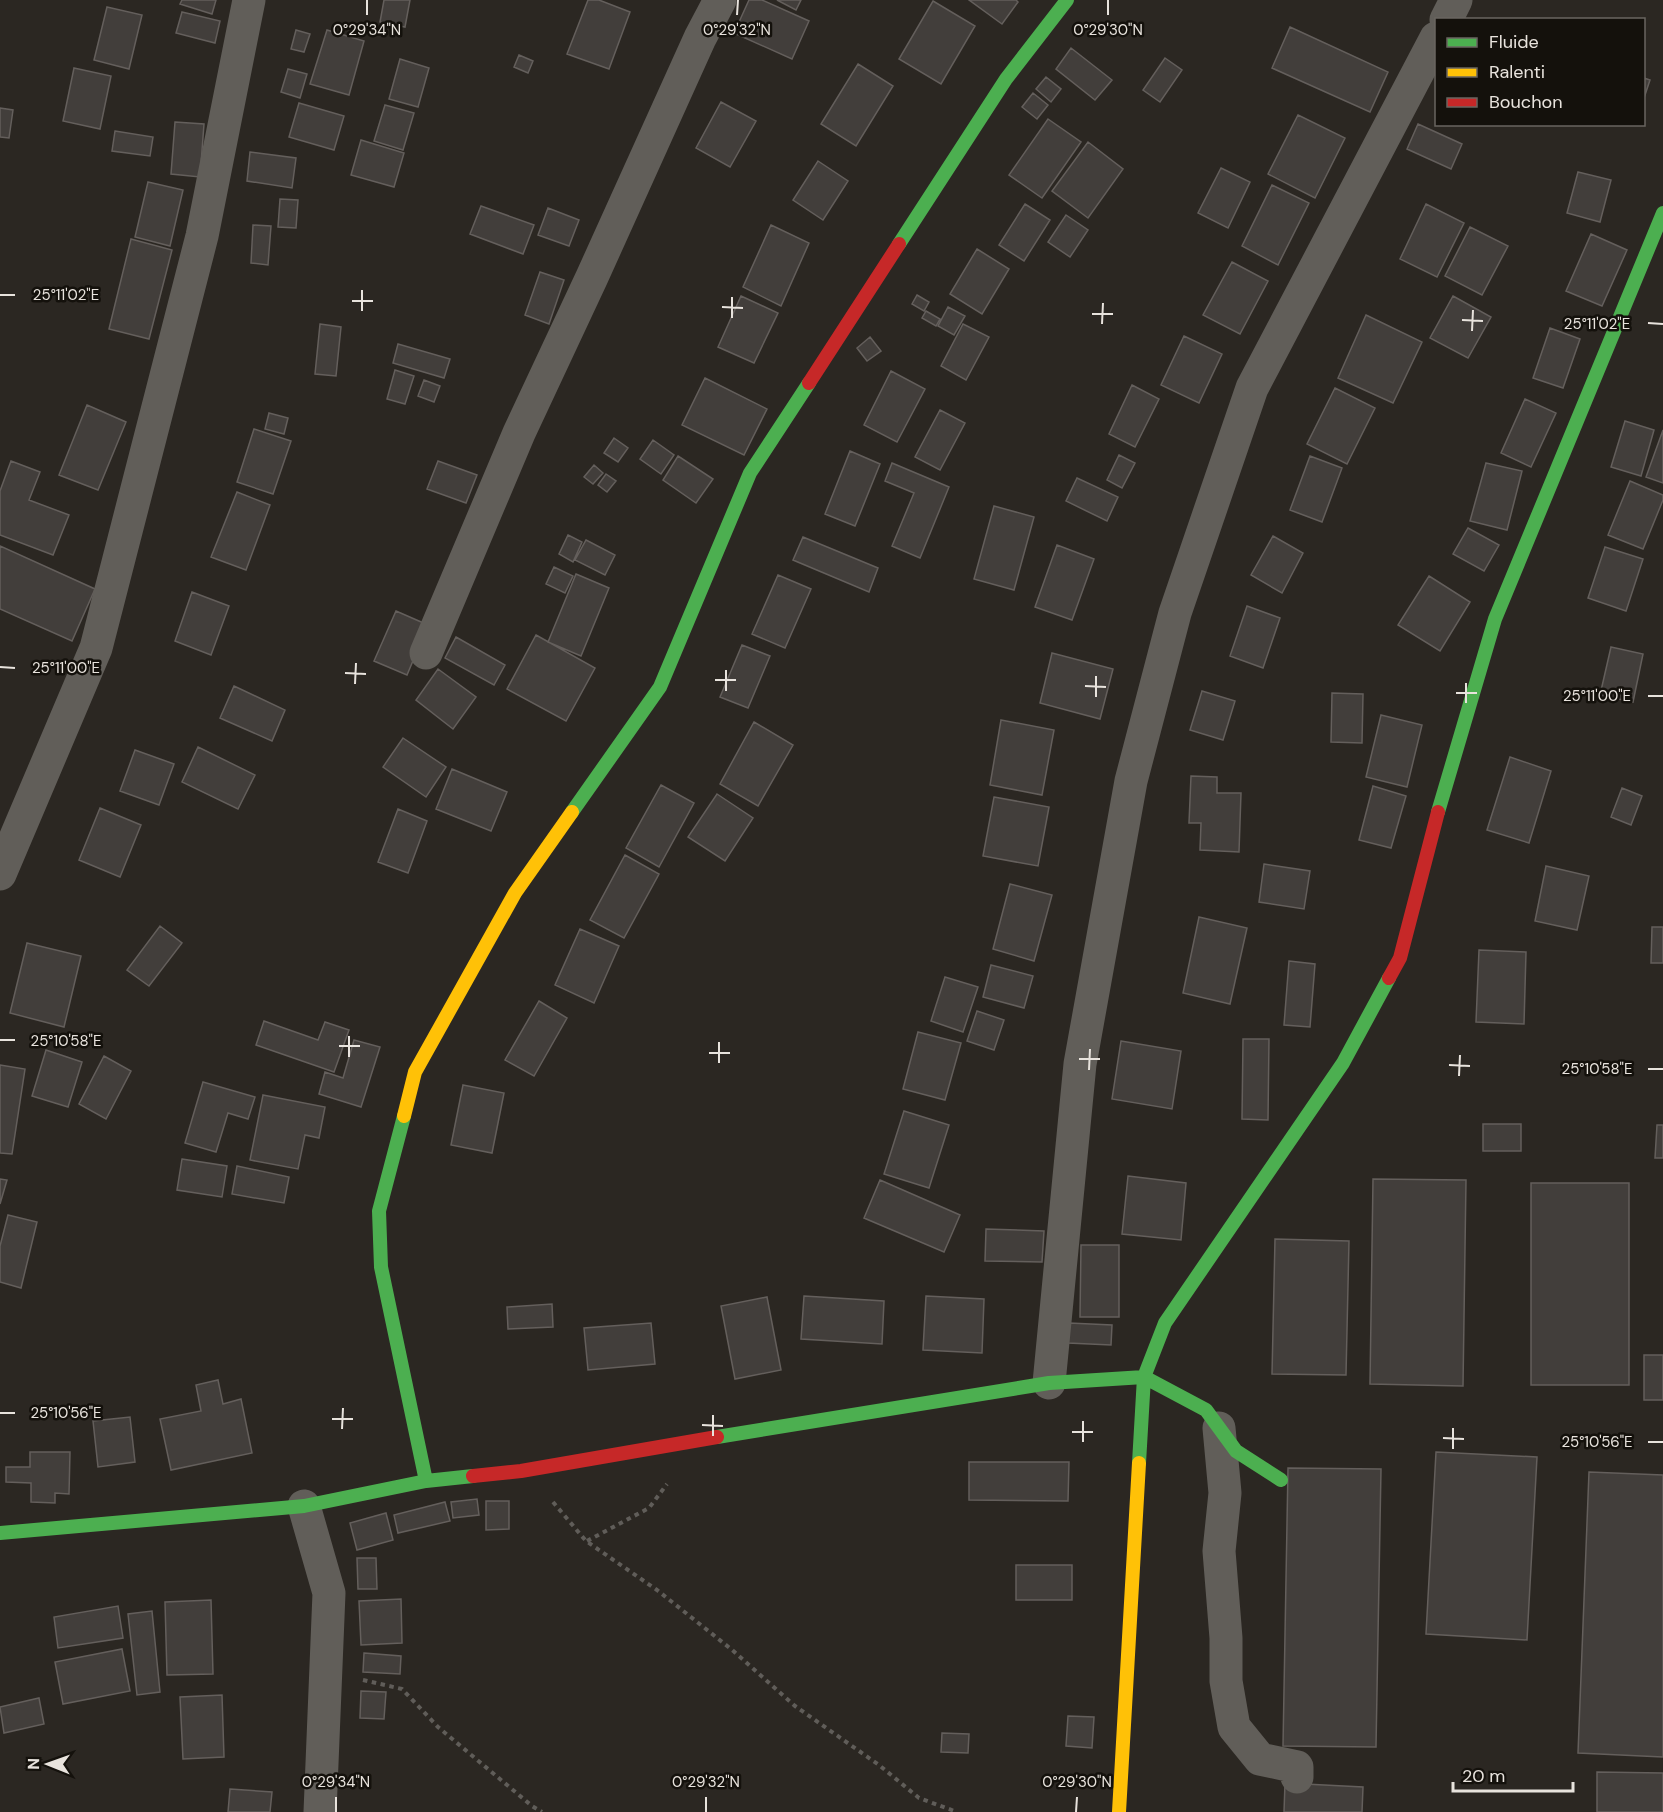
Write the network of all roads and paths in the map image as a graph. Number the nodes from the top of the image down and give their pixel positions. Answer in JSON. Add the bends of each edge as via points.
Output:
{"nodes":[{"id":1,"x":249,"y":0,"type":"edge"},
{"id":2,"x":692,"y":0,"type":"edge"},
{"id":3,"x":720,"y":0,"type":"edge"},
{"id":4,"x":1067,"y":0,"type":"edge"},
{"id":5,"x":1456,"y":0,"type":"edge"},
{"id":6,"x":1447,"y":18,"type":"edge"},
{"id":7,"x":700,"y":38,"type":"junction"},
{"id":8,"x":1435,"y":42,"type":"edge"},
{"id":9,"x":1663,"y":213,"type":"edge"},
{"id":10,"x":426,"y":653,"type":"dead end"},
{"id":11,"x":0,"y":874,"type":"edge"},
{"id":12,"x":1144,"y":1377,"type":"junction"},
{"id":13,"x":1049,"y":1383,"type":"junction"},
{"id":14,"x":1219,"y":1428,"type":"junction"},
{"id":15,"x":685,"y":1443,"type":"junction"},
{"id":16,"x":521,"y":1471,"type":"junction"},
{"id":17,"x":1281,"y":1480,"type":"dead end"},
{"id":18,"x":426,"y":1481,"type":"junction"},
{"id":19,"x":303,"y":1506,"type":"junction"},
{"id":20,"x":0,"y":1533,"type":"edge"},
{"id":21,"x":586,"y":1541,"type":"junction"},
{"id":22,"x":326,"y":1678,"type":"junction"},
{"id":23,"x":1297,"y":1777,"type":"dead end"},
{"id":24,"x":320,"y":1812,"type":"edge"},
{"id":25,"x":542,"y":1812,"type":"edge"},
{"id":26,"x":957,"y":1812,"type":"edge"},
{"id":27,"x":1119,"y":1812,"type":"edge"}],
"edges":[{"from":1,"to":11,"type":"street","via":[[202,236],[96,648]]},
{"from":2,"to":7,"type":"street"},
{"from":3,"to":7,"type":"street"},
{"from":4,"to":18,"type":"street","via":[[1006,79],[750,473],[660,687],[515,893],[415,1072],[379,1211],[381,1268]]},
{"from":5,"to":6,"type":"street"},
{"from":7,"to":10,"type":"street","via":[[519,433]]},
{"from":8,"to":13,"type":"street","via":[[1252,388],[1175,613],[1131,781],[1080,1064]]},
{"from":9,"to":12,"type":"street","via":[[1495,619],[1400,958],[1343,1064],[1165,1323]]},
{"from":12,"to":13,"type":"street"},
{"from":12,"to":14,"type":"street","via":[[1206,1410]]},
{"from":12,"to":27,"type":"street"},
{"from":13,"to":15,"type":"street"},
{"from":14,"to":17,"type":"street","via":[[1236,1451]]},
{"from":14,"to":23,"type":"street","via":[[1225,1493],[1219,1551],[1226,1681],[1234,1727],[1260,1759],[1297,1767]]},
{"from":15,"to":16,"type":"street"},
{"from":15,"to":21,"type":"path","via":[[676,1473],[649,1508]]},
{"from":16,"to":18,"type":"street"},
{"from":16,"to":21,"type":"path"},
{"from":18,"to":19,"type":"street"},
{"from":19,"to":20,"type":"street"},
{"from":19,"to":22,"type":"street","via":[[329,1593]]},
{"from":21,"to":26,"type":"path","via":[[657,1590],[795,1706],[919,1798]]},
{"from":22,"to":24,"type":"street"},
{"from":22,"to":25,"type":"path","via":[[364,1680],[402,1689],[438,1727]]}]}
